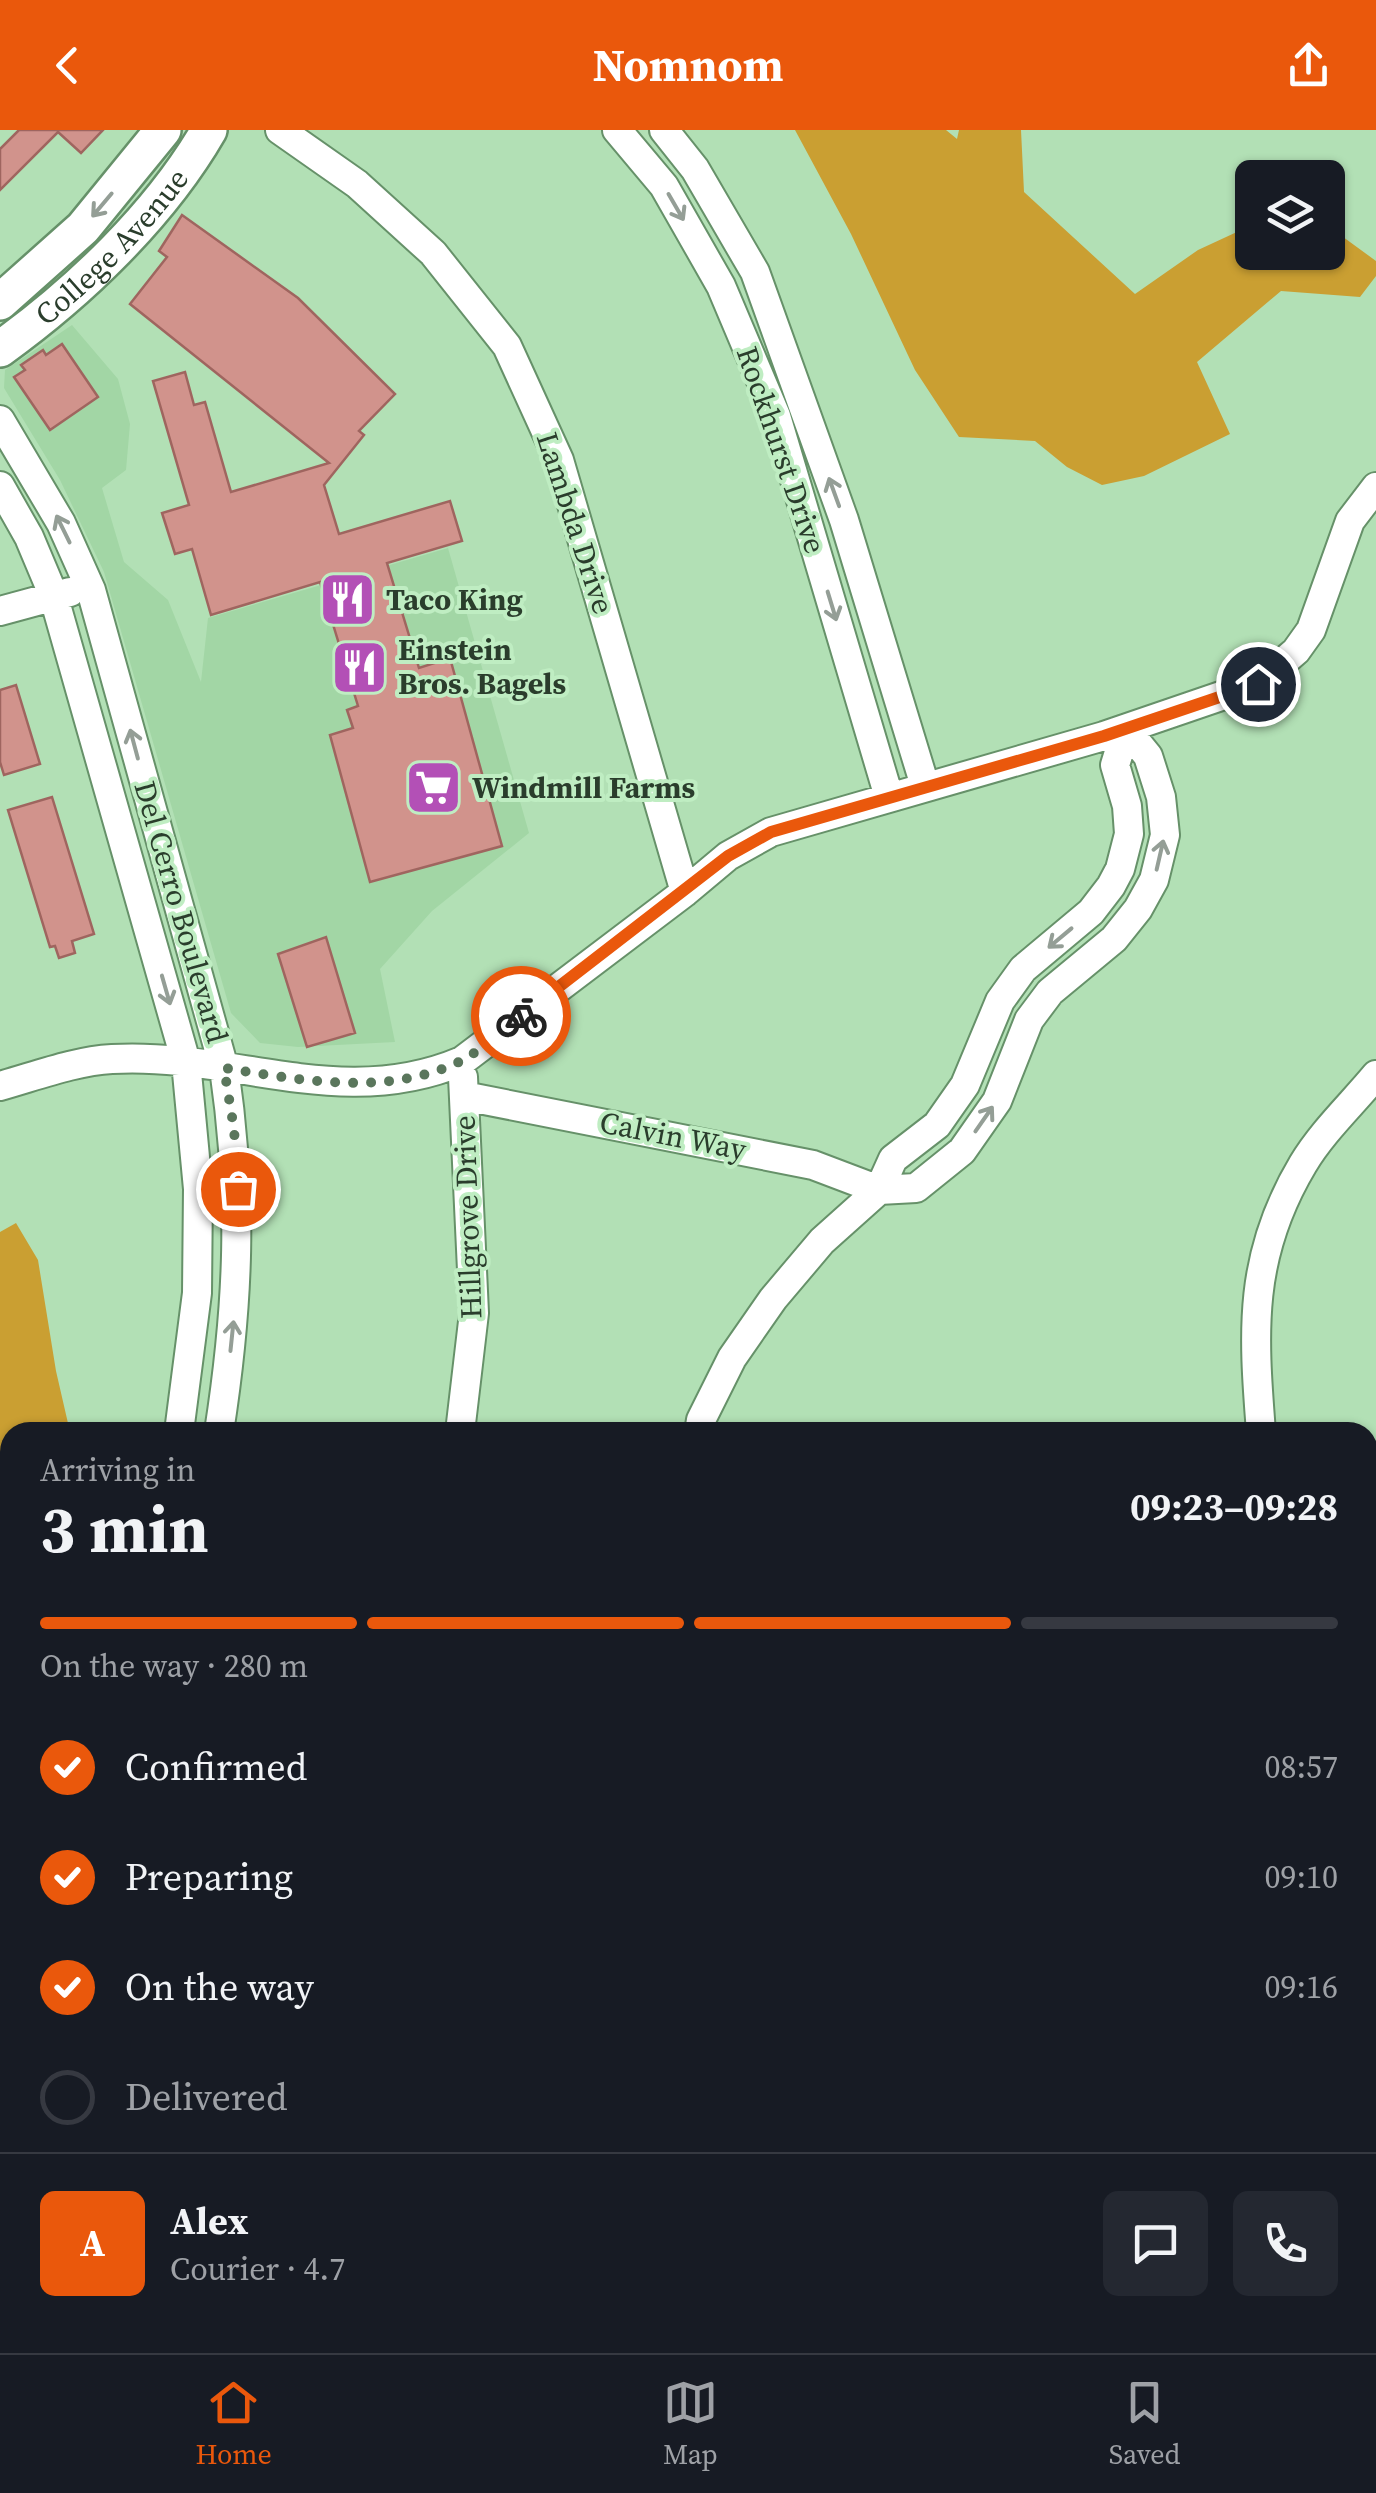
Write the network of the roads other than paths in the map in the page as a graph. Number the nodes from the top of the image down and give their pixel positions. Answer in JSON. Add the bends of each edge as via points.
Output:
{"nodes":[{"id":1,"x":163,"y":130,"type":"edge"},
{"id":2,"x":209,"y":130,"type":"edge"},
{"id":3,"x":280,"y":130,"type":"edge"},
{"id":4,"x":617,"y":130,"type":"edge"},
{"id":5,"x":664,"y":130,"type":"edge"},
{"id":6,"x":0,"y":302,"type":"edge"},
{"id":7,"x":0,"y":348,"type":"edge"},
{"id":8,"x":0,"y":420,"type":"edge"},
{"id":9,"x":0,"y":486,"type":"edge"},
{"id":10,"x":1376,"y":487,"type":"edge"},
{"id":11,"x":91,"y":590,"type":"junction"},
{"id":12,"x":53,"y":594,"type":"junction"},
{"id":13,"x":0,"y":611,"type":"edge"},
{"id":14,"x":1126,"y":729,"type":"junction"},
{"id":15,"x":925,"y":786,"type":"junction"},
{"id":16,"x":888,"y":797,"type":"junction"},
{"id":17,"x":686,"y":892,"type":"junction"},
{"id":18,"x":462,"y":1060,"type":"junction"},
{"id":19,"x":186,"y":1062,"type":"junction"},
{"id":20,"x":224,"y":1068,"type":"junction"},
{"id":21,"x":1376,"y":1075,"type":"edge"},
{"id":22,"x":0,"y":1086,"type":"edge"},
{"id":23,"x":464,"y":1096,"type":"junction"},
{"id":24,"x":880,"y":1190,"type":"junction"},
{"id":25,"x":180,"y":1422,"type":"edge"},
{"id":26,"x":220,"y":1422,"type":"edge"},
{"id":27,"x":461,"y":1422,"type":"edge"},
{"id":28,"x":701,"y":1422,"type":"edge"},
{"id":29,"x":1260,"y":1422,"type":"edge"}],
"edges":[{"from":1,"to":6,"type":"main road","name":"College Avenue","one_way":true,"via":[[83,228]]},
{"from":2,"to":7,"type":"main road","name":"College Avenue","via":[[188,166],[106,258]]},
{"from":3,"to":17,"type":"street","name":"Lambda Drive","via":[[358,184],[433,253],[507,346],[560,460]]},
{"from":4,"to":16,"type":"street","name":"Rockhurst Drive","one_way":true,"via":[[664,186],[721,286],[776,416]]},
{"from":15,"to":5,"type":"street","name":"Rockhurst Drive","one_way":true,"via":[[844,520],[755,272],[695,169]]},
{"from":11,"to":8,"type":"street","name":"Del Cerro Boulevard","one_way":true,"via":[[61,522]]},
{"from":9,"to":12,"type":"street","name":"Del Cerro Boulevard"},
{"from":10,"to":14,"type":"street","via":[[1350,521],[1311,630],[1296,651],[1258,684]]},
{"from":11,"to":12,"type":"street"},
{"from":20,"to":11,"type":"street","name":"Del Cerro Boulevard","one_way":true},
{"from":12,"to":13,"type":"street"},
{"from":12,"to":19,"type":"street","name":"Del Cerro Boulevard","one_way":true},
{"from":14,"to":15,"type":"street"},
{"from":14,"to":24,"type":"street","via":[[1148,756],[1161,798],[1164,836],[1154,880],[1114,939],[1050,992],[1029,1020],[997,1101],[962,1151],[916,1188]]},
{"from":15,"to":16,"type":"street"},
{"from":16,"to":17,"type":"street","via":[[771,832],[728,856]]},
{"from":17,"to":18,"type":"street"},
{"from":18,"to":20,"type":"street","via":[[388,1082],[321,1082]]},
{"from":18,"to":23,"type":"street","name":"Hillgrove Drive"},
{"from":19,"to":20,"type":"street"},
{"from":19,"to":22,"type":"street","via":[[109,1059]]},
{"from":19,"to":25,"type":"street","name":"Del Cerro Boulevard","via":[[198,1189],[197,1293]]},
{"from":26,"to":20,"type":"street","name":"Del Cerro Boulevard","one_way":true,"via":[[238,1244],[234,1129]]},
{"from":21,"to":29,"type":"street","via":[[1304,1162],[1272,1226],[1254,1340]]},
{"from":23,"to":24,"type":"street","name":"Calvin Way","via":[[813,1165]]},
{"from":23,"to":27,"type":"street","name":"Hillgrove Drive","via":[[474,1313]]},
{"from":24,"to":28,"type":"street","via":[[822,1241],[773,1300],[732,1358]]}]}
